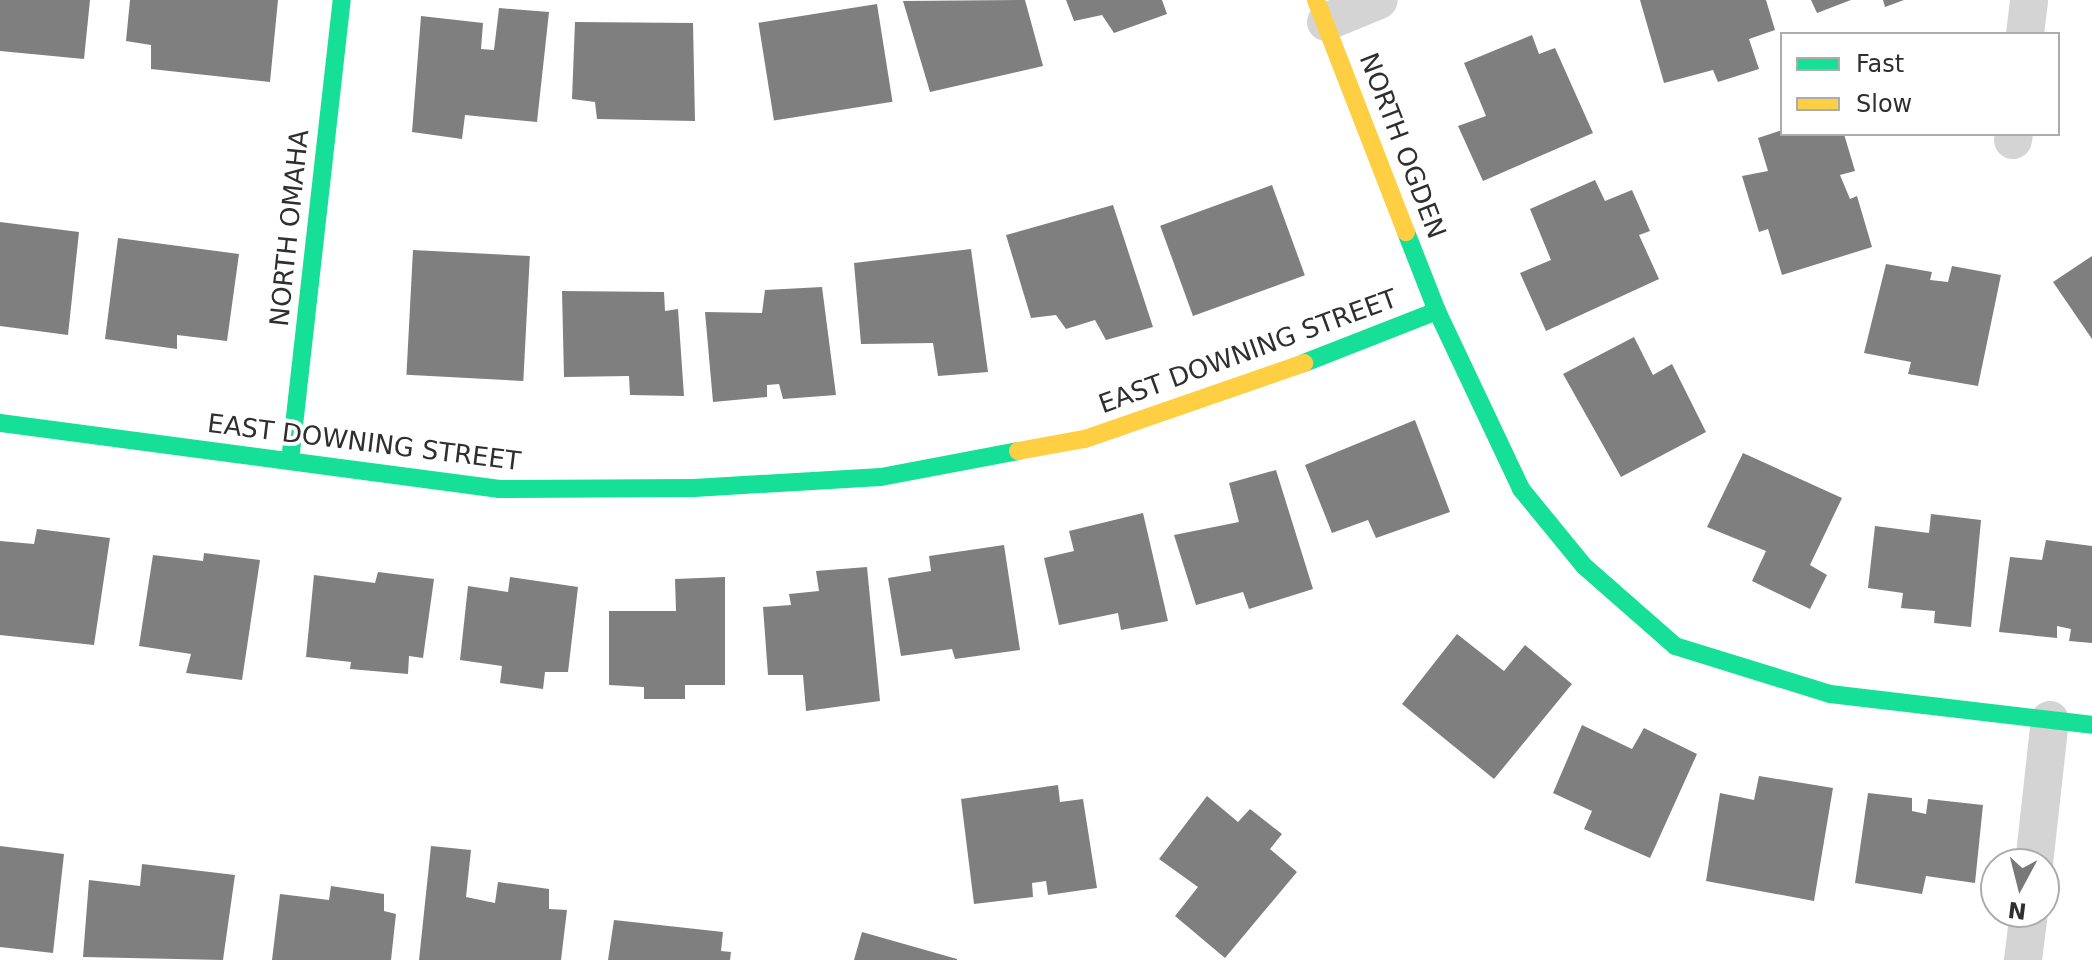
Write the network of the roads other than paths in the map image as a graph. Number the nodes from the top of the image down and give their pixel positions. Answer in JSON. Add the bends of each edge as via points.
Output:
{"nodes":[{"id":1,"x":342,"y":0,"type":"edge"},
{"id":2,"x":1379,"y":0,"type":"edge"},
{"id":3,"x":2029,"y":0,"type":"edge"},
{"id":4,"x":1321,"y":11,"type":"edge"},
{"id":5,"x":2025,"y":32,"type":"edge"},
{"id":6,"x":1437,"y":311,"type":"junction"},
{"id":7,"x":0,"y":423,"type":"edge"},
{"id":8,"x":290,"y":461,"type":"junction"},
{"id":9,"x":2050,"y":720,"type":"junction"},
{"id":10,"x":2092,"y":725,"type":"edge"},
{"id":11,"x":2036,"y":848,"type":"edge"},
{"id":12,"x":2027,"y":928,"type":"edge"},
{"id":13,"x":2023,"y":960,"type":"edge"}],
"edges":[{"from":1,"to":8,"type":"street","name":"NORTH OMAHA"},
{"from":2,"to":4,"type":"street"},
{"from":3,"to":5,"type":"street"},
{"from":4,"to":6,"type":"street","name":"NORTH OGDEN"},
{"from":6,"to":8,"type":"street","name":"EAST DOWNING STREET","via":[[1246,386],[1085,439],[881,477],[694,488],[500,489]]},
{"from":6,"to":9,"type":"street","name":"EAST DOWNING STREET","via":[[1521,489],[1584,566],[1675,646],[1830,694]]},
{"from":7,"to":8,"type":"street","name":"EAST DOWNING STREET"},
{"from":9,"to":10,"type":"street","name":"EAST DOWNING STREET"},
{"from":9,"to":11,"type":"street"},
{"from":12,"to":13,"type":"street"}]}
